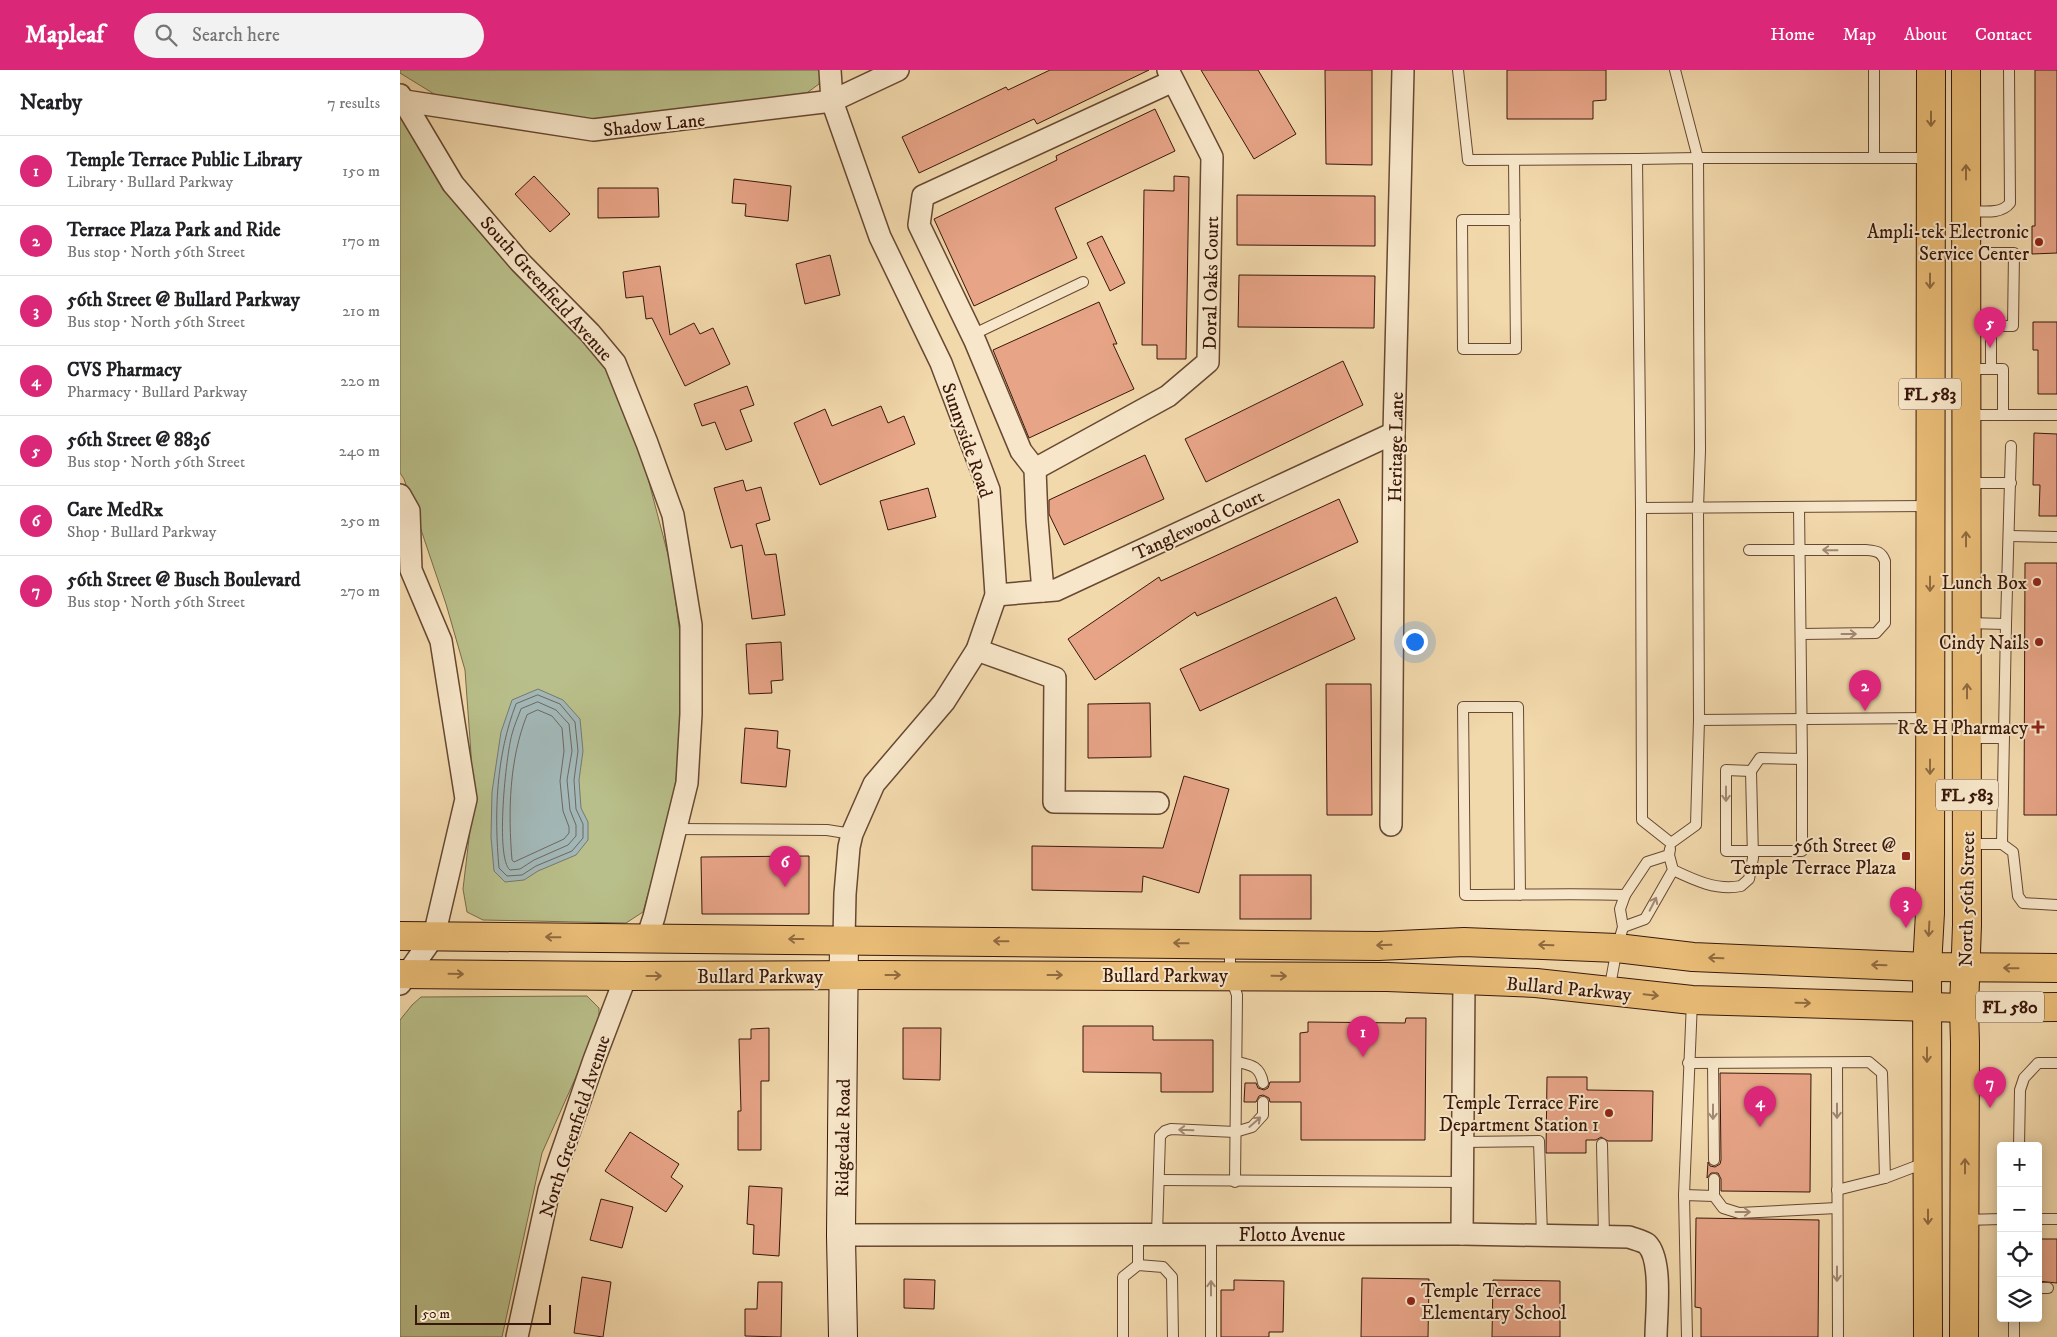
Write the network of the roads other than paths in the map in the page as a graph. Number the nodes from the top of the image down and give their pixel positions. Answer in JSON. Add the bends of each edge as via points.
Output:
{"nodes":[{"id":1,"x":830,"y":70,"type":"edge"},
{"id":2,"x":898,"y":70,"type":"edge"},
{"id":3,"x":1403,"y":70,"type":"edge"},
{"id":4,"x":1458,"y":70,"type":"edge"},
{"id":5,"x":1675,"y":70,"type":"edge"},
{"id":6,"x":1874,"y":70,"type":"edge"},
{"id":7,"x":1931,"y":70,"type":"edge"},
{"id":8,"x":1966,"y":70,"type":"edge"},
{"id":9,"x":2010,"y":70,"type":"edge"},
{"id":10,"x":1170,"y":75,"type":"edge"},
{"id":11,"x":402,"y":98,"type":"edge"},
{"id":12,"x":832,"y":101,"type":"junction"},
{"id":13,"x":1698,"y":158,"type":"junction"},
{"id":14,"x":1874,"y":158,"type":"junction"},
{"id":15,"x":1931,"y":158,"type":"junction"},
{"id":16,"x":1637,"y":159,"type":"junction"},
{"id":17,"x":1514,"y":160,"type":"junction"},
{"id":18,"x":1966,"y":211,"type":"junction"},
{"id":19,"x":1515,"y":220,"type":"junction"},
{"id":20,"x":1966,"y":253,"type":"junction"},
{"id":21,"x":1084,"y":282,"type":"dead end"},
{"id":22,"x":1978,"y":326,"type":"junction"},
{"id":23,"x":972,"y":335,"type":"junction"},
{"id":24,"x":1979,"y":369,"type":"junction"},
{"id":25,"x":1966,"y":415,"type":"junction"},
{"id":26,"x":2003,"y":415,"type":"junction"},
{"id":27,"x":2057,"y":415,"type":"edge"},
{"id":28,"x":1394,"y":432,"type":"junction"},
{"id":29,"x":1930,"y":445,"type":"junction"},
{"id":30,"x":2011,"y":446,"type":"dead end"},
{"id":31,"x":1034,"y":469,"type":"junction"},
{"id":32,"x":2011,"y":482,"type":"junction"},
{"id":33,"x":1966,"y":483,"type":"junction"},
{"id":34,"x":400,"y":494,"type":"edge"},
{"id":35,"x":1930,"y":506,"type":"junction"},
{"id":36,"x":1799,"y":507,"type":"junction"},
{"id":37,"x":1641,"y":508,"type":"junction"},
{"id":38,"x":1698,"y":508,"type":"junction"},
{"id":39,"x":2009,"y":536,"type":"junction"},
{"id":40,"x":2057,"y":537,"type":"edge"},
{"id":41,"x":1749,"y":550,"type":"dead end"},
{"id":42,"x":1800,"y":550,"type":"junction"},
{"id":43,"x":406,"y":568,"type":"edge"},
{"id":44,"x":1043,"y":591,"type":"junction"},
{"id":45,"x":996,"y":595,"type":"junction"},
{"id":46,"x":1967,"y":623,"type":"junction"},
{"id":47,"x":2006,"y":624,"type":"junction"},
{"id":48,"x":1801,"y":634,"type":"junction"},
{"id":49,"x":977,"y":650,"type":"junction"},
{"id":50,"x":1930,"y":718,"type":"junction"},
{"id":51,"x":1699,"y":720,"type":"junction"},
{"id":52,"x":1802,"y":720,"type":"junction"},
{"id":53,"x":1967,"y":738,"type":"junction"},
{"id":54,"x":2004,"y":738,"type":"junction"},
{"id":55,"x":1802,"y":759,"type":"junction"},
{"id":56,"x":1751,"y":771,"type":"junction"},
{"id":57,"x":1158,"y":803,"type":"dead end"},
{"id":58,"x":1391,"y":824,"type":"dead end"},
{"id":59,"x":675,"y":829,"type":"junction"},
{"id":60,"x":852,"y":834,"type":"junction"},
{"id":61,"x":1671,"y":843,"type":"junction"},
{"id":62,"x":1967,"y":844,"type":"junction"},
{"id":63,"x":2002,"y":844,"type":"junction"},
{"id":64,"x":1752,"y":851,"type":"junction"},
{"id":65,"x":1669,"y":855,"type":"junction"},
{"id":66,"x":1673,"y":870,"type":"junction"},
{"id":67,"x":1520,"y":895,"type":"junction"},
{"id":68,"x":1625,"y":895,"type":"junction"},
{"id":69,"x":2057,"y":905,"type":"edge"},
{"id":70,"x":400,"y":936,"type":"edge"},
{"id":71,"x":434,"y":936,"type":"junction"},
{"id":72,"x":1620,"y":937,"type":"junction"},
{"id":73,"x":647,"y":938,"type":"junction"},
{"id":74,"x":844,"y":939,"type":"junction"},
{"id":75,"x":1230,"y":944,"type":"junction"},
{"id":76,"x":1927,"y":967,"type":"junction"},
{"id":77,"x":1966,"y":967,"type":"junction"},
{"id":78,"x":2057,"y":968,"type":"edge"},
{"id":79,"x":844,"y":975,"type":"junction"},
{"id":80,"x":1230,"y":975,"type":"junction"},
{"id":81,"x":626,"y":976,"type":"junction"},
{"id":82,"x":403,"y":977,"type":"edge"},
{"id":83,"x":1464,"y":980,"type":"junction"},
{"id":84,"x":1609,"y":991,"type":"junction"},
{"id":85,"x":1692,"y":1000,"type":"junction"},
{"id":86,"x":1928,"y":1006,"type":"junction"},
{"id":87,"x":2057,"y":1007,"type":"edge"},
{"id":88,"x":1964,"y":1008,"type":"junction"},
{"id":89,"x":1236,"y":1062,"type":"junction"},
{"id":90,"x":1837,"y":1062,"type":"junction"},
{"id":91,"x":2057,"y":1063,"type":"edge"},
{"id":92,"x":1688,"y":1064,"type":"junction"},
{"id":93,"x":1713,"y":1064,"type":"junction"},
{"id":94,"x":1263,"y":1082,"type":"dead end"},
{"id":95,"x":1263,"y":1102,"type":"dead end"},
{"id":96,"x":1235,"y":1132,"type":"junction"},
{"id":97,"x":1462,"y":1142,"type":"junction"},
{"id":98,"x":2019,"y":1142,"type":"edge"},
{"id":99,"x":1602,"y":1144,"type":"dead end"},
{"id":100,"x":1714,"y":1160,"type":"dead end"},
{"id":101,"x":1928,"y":1162,"type":"junction"},
{"id":102,"x":1885,"y":1178,"type":"junction"},
{"id":103,"x":1714,"y":1179,"type":"dead end"},
{"id":104,"x":1159,"y":1180,"type":"junction"},
{"id":105,"x":1235,"y":1182,"type":"junction"},
{"id":106,"x":1462,"y":1182,"type":"junction"},
{"id":107,"x":1837,"y":1190,"type":"junction"},
{"id":108,"x":1684,"y":1195,"type":"junction"},
{"id":109,"x":1714,"y":1196,"type":"junction"},
{"id":110,"x":1837,"y":1208,"type":"junction"},
{"id":111,"x":1997,"y":1219,"type":"edge"},
{"id":112,"x":2042,"y":1219,"type":"edge"},
{"id":113,"x":2057,"y":1219,"type":"edge"},
{"id":114,"x":1964,"y":1220,"type":"junction"},
{"id":115,"x":1148,"y":1234,"type":"junction"},
{"id":116,"x":1211,"y":1234,"type":"junction"},
{"id":117,"x":1462,"y":1234,"type":"junction"},
{"id":118,"x":841,"y":1235,"type":"junction"},
{"id":119,"x":1542,"y":1236,"type":"junction"},
{"id":120,"x":1604,"y":1236,"type":"junction"},
{"id":121,"x":1138,"y":1265,"type":"junction"},
{"id":122,"x":2014,"y":1322,"type":"edge"},
{"id":123,"x":517,"y":1337,"type":"edge"},
{"id":124,"x":843,"y":1337,"type":"edge"},
{"id":125,"x":1122,"y":1337,"type":"edge"},
{"id":126,"x":1173,"y":1337,"type":"edge"},
{"id":127,"x":1211,"y":1337,"type":"edge"},
{"id":128,"x":1656,"y":1337,"type":"edge"},
{"id":129,"x":1687,"y":1337,"type":"edge"},
{"id":130,"x":1838,"y":1337,"type":"edge"},
{"id":131,"x":1928,"y":1337,"type":"edge"},
{"id":132,"x":1964,"y":1337,"type":"edge"},
{"id":133,"x":2014,"y":1337,"type":"edge"}],
"edges":[{"from":1,"to":12,"type":"street","name":"Sunnyside Road"},
{"from":2,"to":12,"type":"street","name":"Shadow Lane"},
{"from":3,"to":28,"type":"street","name":"Heritage Lane"},
{"from":4,"to":17,"type":"lane","via":[[1468,160]]},
{"from":5,"to":13,"type":"lane"},
{"from":6,"to":14,"type":"lane"},
{"from":7,"to":15,"type":"main road","name":"North 56th Street","number":"FL 583","one_way":true},
{"from":18,"to":8,"type":"main road","name":"North 56th Street","number":"FL 583","one_way":true},
{"from":9,"to":18,"type":"lane","via":[[2010,203],[1998,211]]},
{"from":10,"to":23,"type":"street","via":[[923,196],[919,225]]},
{"from":10,"to":31,"type":"street","name":"Doral Oaks Court","via":[[1212,157],[1208,362],[1168,396]]},
{"from":11,"to":12,"type":"street","name":"Shadow Lane","via":[[593,130]]},
{"from":11,"to":59,"type":"street","name":"South Greenfield Avenue","via":[[454,184],[520,262],[615,363],[647,444],[673,515],[691,625],[687,783]]},
{"from":12,"to":45,"type":"street","name":"Sunnyside Road","via":[[880,237],[942,363],[989,490]]},
{"from":13,"to":14,"type":"lane"},
{"from":13,"to":16,"type":"lane"},
{"from":13,"to":38,"type":"lane"},
{"from":14,"to":15,"type":"lane"},
{"from":15,"to":22,"type":"main road","via":[[1945,187],[1950,307],[1954,322]]},
{"from":15,"to":29,"type":"main road","name":"North 56th Street","number":"FL 583","one_way":true},
{"from":16,"to":17,"type":"lane"},
{"from":16,"to":37,"type":"lane"},
{"from":17,"to":19,"type":"lane"},
{"from":18,"to":20,"type":"main road","name":"North 56th Street","number":"FL 583"},
{"from":19,"to":19,"type":"lane","via":[[1516,349],[1462,349],[1462,220]]},
{"from":20,"to":22,"type":"main road","name":"North 56th Street","number":"FL 583"},
{"from":20,"to":22,"type":"lane","via":[[2014,253],[2014,326]]},
{"from":21,"to":23,"type":"lane"},
{"from":22,"to":24,"type":"main road","name":"North 56th Street","number":"FL 583"},
{"from":23,"to":31,"type":"street","via":[[1021,451]]},
{"from":24,"to":25,"type":"main road","name":"North 56th Street","number":"FL 583"},
{"from":24,"to":26,"type":"lane","via":[[2003,370]]},
{"from":25,"to":26,"type":"lane"},
{"from":25,"to":33,"type":"main road","name":"North 56th Street","number":"FL 583"},
{"from":26,"to":27,"type":"lane"},
{"from":28,"to":44,"type":"street","name":"Tanglewood Court","via":[[1056,590]]},
{"from":28,"to":58,"type":"street","name":"Heritage Lane"},
{"from":29,"to":35,"type":"main road","name":"North 56th Street","number":"FL 583"},
{"from":29,"to":46,"type":"main road","via":[[1944,470],[1947,553],[1954,610]]},
{"from":30,"to":32,"type":"lane"},
{"from":31,"to":44,"type":"street"},
{"from":32,"to":33,"type":"lane"},
{"from":32,"to":39,"type":"lane"},
{"from":46,"to":33,"type":"main road","name":"North 56th Street","number":"FL 583","one_way":true},
{"from":34,"to":43,"type":"street","via":[[409,511]]},
{"from":35,"to":36,"type":"lane"},
{"from":35,"to":50,"type":"main road","name":"North 56th Street","number":"FL 583","one_way":true},
{"from":36,"to":38,"type":"lane"},
{"from":36,"to":42,"type":"lane"},
{"from":37,"to":38,"type":"lane"},
{"from":37,"to":61,"type":"lane","via":[[1642,820]]},
{"from":38,"to":51,"type":"lane"},
{"from":39,"to":40,"type":"lane"},
{"from":39,"to":47,"type":"lane"},
{"from":41,"to":42,"type":"lane"},
{"from":42,"to":48,"type":"lane"},
{"from":48,"to":42,"type":"lane","one_way":true,"via":[[1876,633],[1885,623],[1885,561],[1878,551]]},
{"from":43,"to":71,"type":"street","via":[[441,641],[466,799]]},
{"from":44,"to":45,"type":"street","name":"Tanglewood Court"},
{"from":45,"to":49,"type":"street","name":"Sunnyside Road"},
{"from":46,"to":47,"type":"lane"},
{"from":53,"to":46,"type":"main road","name":"North 56th Street","number":"FL 583","one_way":true},
{"from":47,"to":54,"type":"lane"},
{"from":48,"to":52,"type":"lane"},
{"from":49,"to":57,"type":"street","via":[[1055,678],[1054,802]]},
{"from":49,"to":60,"type":"street","name":"Sunnyside Road","via":[[944,702],[874,784]]},
{"from":50,"to":52,"type":"lane"},
{"from":50,"to":76,"type":"main road","name":"North 56th Street","number":"FL 583","one_way":true},
{"from":51,"to":52,"type":"lane"},
{"from":51,"to":61,"type":"lane","via":[[1696,824]]},
{"from":52,"to":55,"type":"lane"},
{"from":53,"to":54,"type":"lane"},
{"from":53,"to":62,"type":"main road","name":"North 56th Street","number":"FL 583"},
{"from":54,"to":63,"type":"lane"},
{"from":55,"to":56,"type":"lane","via":[[1760,758]]},
{"from":55,"to":64,"type":"lane","via":[[1802,851]]},
{"from":56,"to":64,"type":"lane"},
{"from":56,"to":64,"type":"lane","one_way":true,"via":[[1726,770],[1726,851]]},
{"from":59,"to":60,"type":"lane","via":[[819,830]]},
{"from":59,"to":73,"type":"street","name":"South Greenfield Avenue"},
{"from":60,"to":74,"type":"street","name":"Sunnyside Road","via":[[846,869]]},
{"from":61,"to":65,"type":"lane"},
{"from":62,"to":63,"type":"lane"},
{"from":62,"to":77,"type":"main road","name":"North 56th Street","number":"FL 583"},
{"from":63,"to":69,"type":"lane","via":[[2013,852],[2018,896],[2023,903]]},
{"from":64,"to":66,"type":"lane","via":[[1749,879],[1741,886],[1717,886]]},
{"from":65,"to":66,"type":"lane"},
{"from":65,"to":68,"type":"lane","via":[[1647,862]]},
{"from":72,"to":66,"type":"lane","one_way":true,"via":[[1645,919]]},
{"from":67,"to":67,"type":"lane","via":[[1465,895],[1463,707],[1518,707]]},
{"from":67,"to":68,"type":"lane"},
{"from":68,"to":72,"type":"lane","via":[[1620,909]]},
{"from":70,"to":71,"type":"main road","name":"Bullard Parkway"},
{"from":73,"to":71,"type":"main road","name":"Bullard Parkway","one_way":true},
{"from":71,"to":82,"type":"street"},
{"from":72,"to":75,"type":"main road","name":"Bullard Parkway","one_way":true,"via":[[1378,946]]},
{"from":76,"to":72,"type":"main road","name":"Bullard Parkway","one_way":true,"via":[[1693,957]]},
{"from":72,"to":84,"type":"lane"},
{"from":74,"to":73,"type":"main road","name":"Bullard Parkway","one_way":true},
{"from":75,"to":74,"type":"main road","name":"Bullard Parkway","one_way":true},
{"from":74,"to":79,"type":"street","name":"Ridgedale Road"},
{"from":75,"to":80,"type":"lane"},
{"from":76,"to":77,"type":"main road","number":"FL 580"},
{"from":76,"to":86,"type":"main road","name":"North 56th Street","number":"FL 583"},
{"from":78,"to":77,"type":"main road","number":"FL 580","one_way":true},
{"from":77,"to":88,"type":"main road","name":"North 56th Street","number":"FL 583"},
{"from":79,"to":80,"type":"main road","name":"Bullard Parkway","one_way":true},
{"from":81,"to":79,"type":"main road","name":"Bullard Parkway","one_way":true},
{"from":79,"to":118,"type":"street","name":"Ridgedale Road"},
{"from":80,"to":83,"type":"main road","name":"Bullard Parkway","one_way":true},
{"from":80,"to":89,"type":"lane","via":[[1236,995]]},
{"from":82,"to":81,"type":"main road","name":"Bullard Parkway","one_way":true},
{"from":81,"to":123,"type":"street","name":"North Greenfield Avenue","via":[[549,1190]]},
{"from":83,"to":84,"type":"main road","name":"Bullard Parkway"},
{"from":83,"to":97,"type":"street"},
{"from":84,"to":85,"type":"main road","name":"Bullard Parkway","one_way":true},
{"from":85,"to":86,"type":"main road","name":"Bullard Parkway","one_way":true},
{"from":85,"to":92,"type":"lane"},
{"from":86,"to":88,"type":"main road","number":"FL 580"},
{"from":86,"to":101,"type":"main road","name":"North 56th Street","number":"FL 583","one_way":true},
{"from":87,"to":88,"type":"main road","number":"FL 580"},
{"from":114,"to":88,"type":"main road","name":"North 56th Street","number":"FL 583","one_way":true},
{"from":89,"to":94,"type":"lane","via":[[1256,1068]]},
{"from":89,"to":96,"type":"lane"},
{"from":90,"to":93,"type":"lane"},
{"from":90,"to":102,"type":"lane","via":[[1869,1062],[1882,1073]]},
{"from":90,"to":107,"type":"lane","one_way":true},
{"from":91,"to":98,"type":"lane","via":[[2038,1062],[2024,1078],[2020,1090]]},
{"from":92,"to":93,"type":"lane"},
{"from":92,"to":108,"type":"lane"},
{"from":93,"to":100,"type":"lane","one_way":true},
{"from":96,"to":95,"type":"lane","one_way":true,"via":[[1257,1123],[1263,1115]]},
{"from":96,"to":104,"type":"lane","one_way":true,"via":[[1165,1131],[1159,1142]]},
{"from":96,"to":105,"type":"lane"},
{"from":97,"to":106,"type":"street"},
{"from":97,"to":119,"type":"lane","via":[[1539,1141]]},
{"from":99,"to":120,"type":"lane"},
{"from":101,"to":102,"type":"lane"},
{"from":101,"to":131,"type":"main road","name":"North 56th Street","number":"FL 583","one_way":true},
{"from":102,"to":107,"type":"lane"},
{"from":103,"to":109,"type":"lane"},
{"from":104,"to":105,"type":"lane"},
{"from":104,"to":115,"type":"lane","via":[[1157,1214]]},
{"from":105,"to":106,"type":"lane"},
{"from":106,"to":117,"type":"street"},
{"from":107,"to":110,"type":"lane"},
{"from":108,"to":109,"type":"lane"},
{"from":108,"to":129,"type":"lane"},
{"from":109,"to":110,"type":"lane","one_way":true,"via":[[1724,1208],[1738,1213]]},
{"from":110,"to":130,"type":"lane","one_way":true},
{"from":111,"to":114,"type":"lane"},
{"from":112,"to":113,"type":"lane"},
{"from":114,"to":132,"type":"main road","name":"North 56th Street","number":"FL 583"},
{"from":115,"to":116,"type":"street","name":"Flotto Avenue"},
{"from":115,"to":118,"type":"street","name":"Flotto Avenue"},
{"from":115,"to":121,"type":"lane"},
{"from":116,"to":117,"type":"street","name":"Flotto Avenue"},
{"from":127,"to":116,"type":"lane","one_way":true},
{"from":117,"to":119,"type":"street","name":"Flotto Avenue"},
{"from":118,"to":124,"type":"street","name":"Ridgedale Road"},
{"from":119,"to":120,"type":"street","name":"Flotto Avenue"},
{"from":120,"to":128,"type":"street","name":"Flotto Avenue","via":[[1628,1237],[1646,1244],[1653,1254],[1657,1269]]},
{"from":121,"to":125,"type":"lane","via":[[1123,1278]]},
{"from":121,"to":126,"type":"lane","via":[[1163,1267],[1172,1278]]},
{"from":122,"to":133,"type":"lane"}]}
